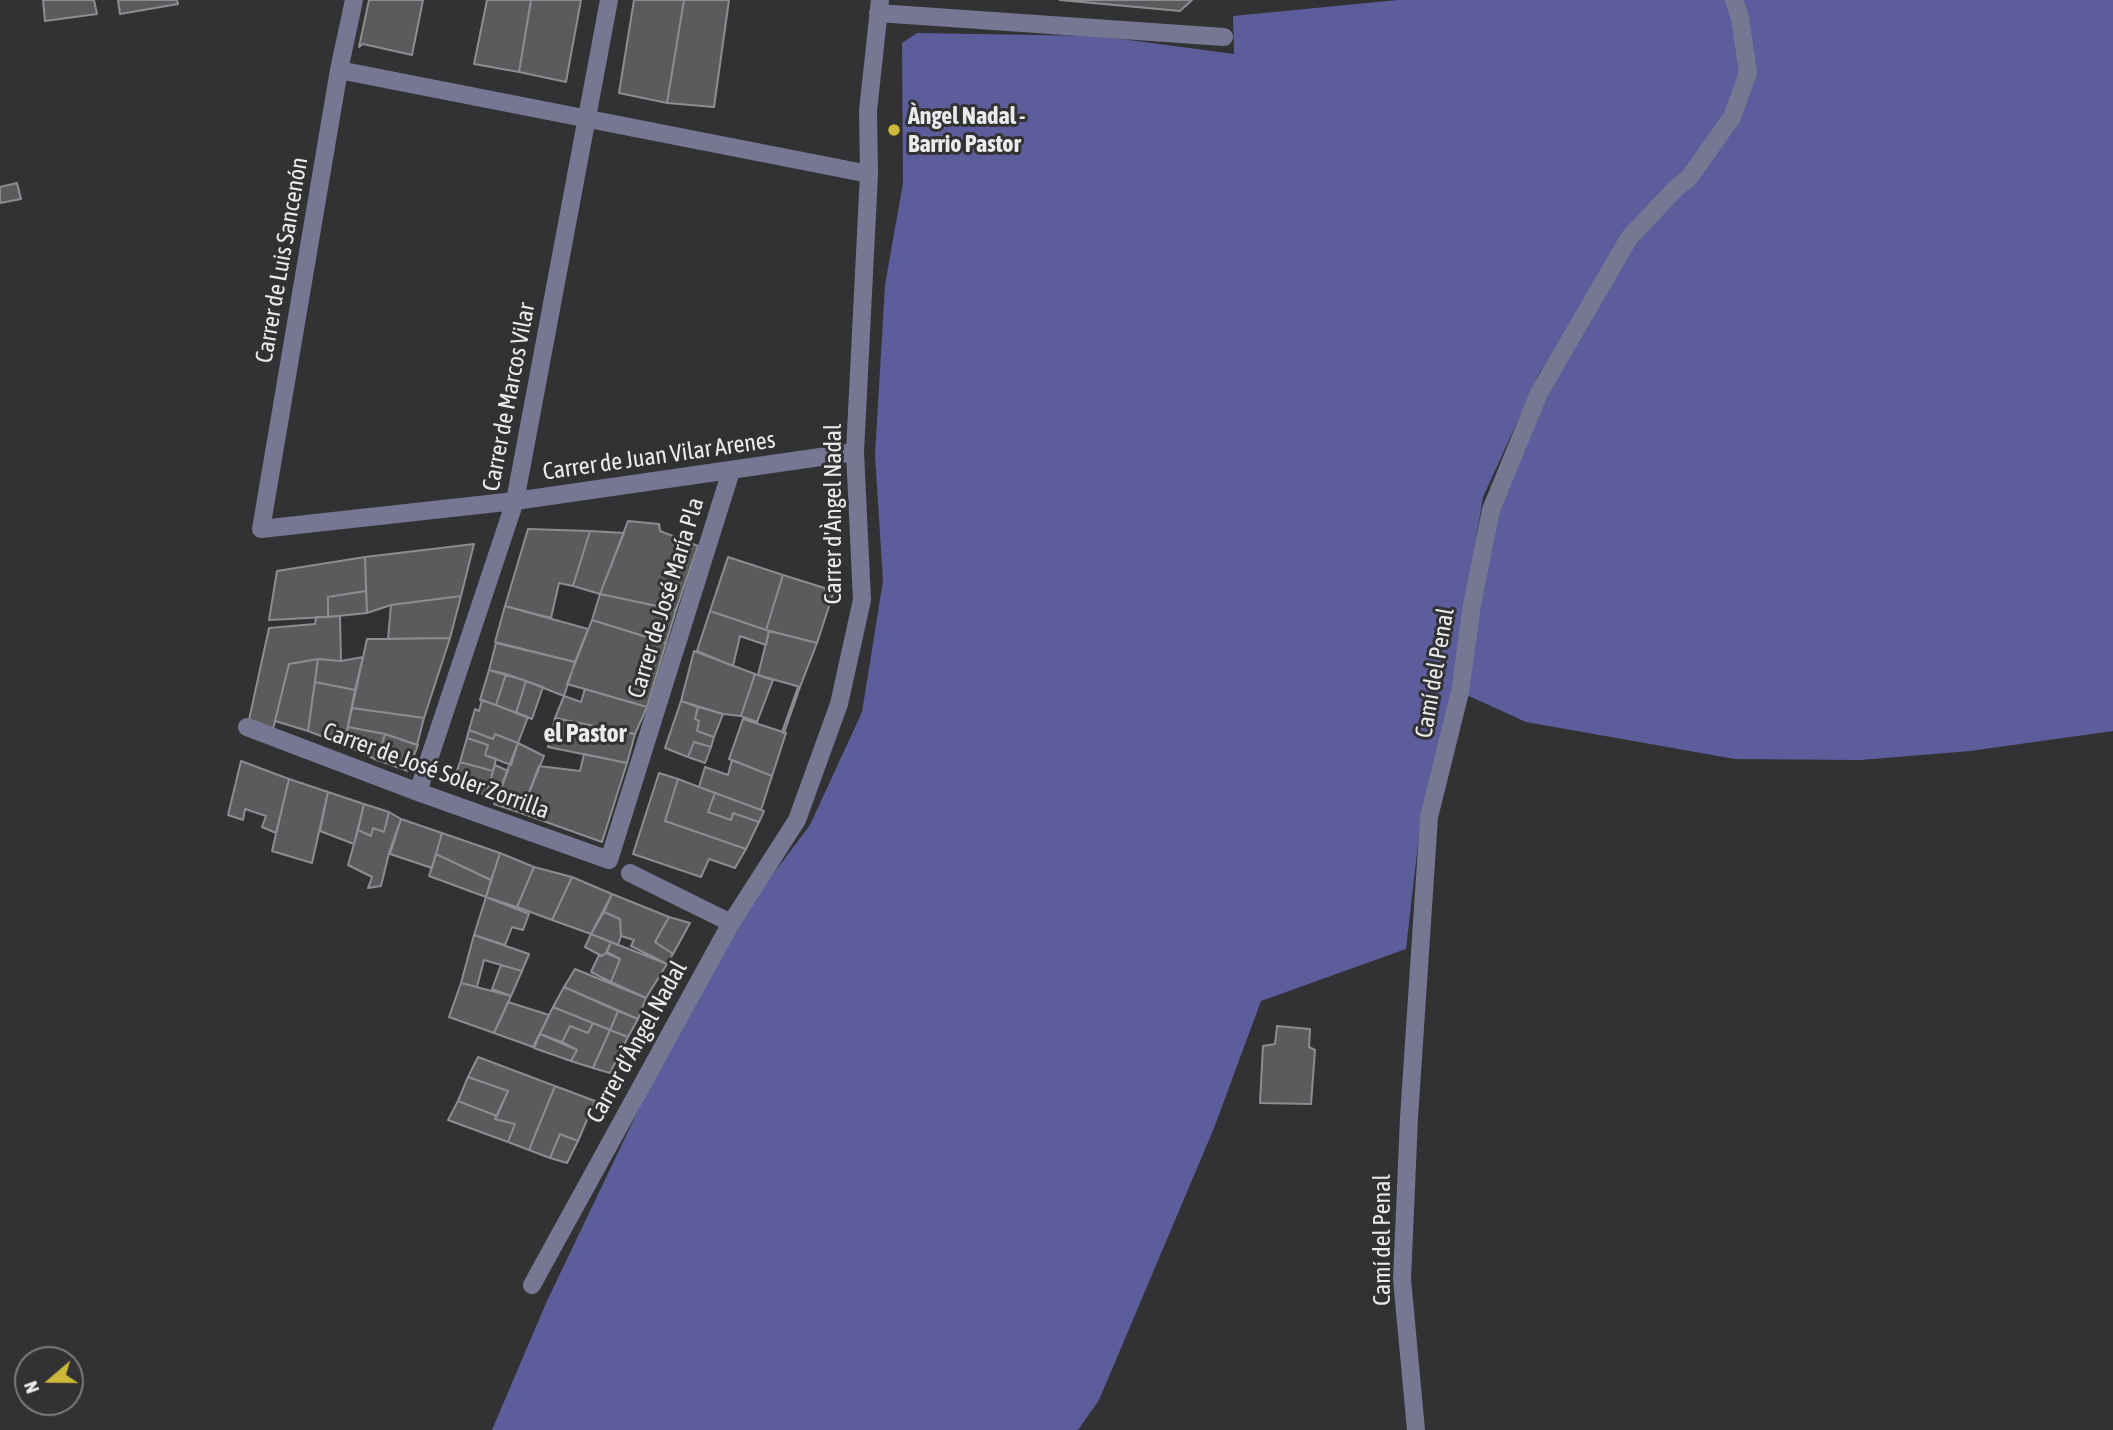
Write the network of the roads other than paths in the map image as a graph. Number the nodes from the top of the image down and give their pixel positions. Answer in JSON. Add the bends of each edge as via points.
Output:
{"nodes":[{"id":1,"x":354,"y":0,"type":"edge"},
{"id":2,"x":609,"y":0,"type":"edge"},
{"id":3,"x":1734,"y":0,"type":"edge"},
{"id":4,"x":879,"y":6,"type":"edge"},
{"id":5,"x":1224,"y":37,"type":"dead end"},
{"id":6,"x":339,"y":70,"type":"junction"},
{"id":7,"x":587,"y":119,"type":"junction"},
{"id":8,"x":869,"y":174,"type":"junction"},
{"id":9,"x":855,"y":452,"type":"junction"},
{"id":10,"x":731,"y":471,"type":"junction"},
{"id":11,"x":515,"y":501,"type":"junction"},
{"id":12,"x":261,"y":529,"type":"joint"},
{"id":13,"x":247,"y":727,"type":"dead end"},
{"id":14,"x":418,"y":792,"type":"junction"},
{"id":15,"x":609,"y":860,"type":"joint"},
{"id":16,"x":630,"y":873,"type":"dead end"},
{"id":17,"x":731,"y":923,"type":"junction"},
{"id":18,"x":532,"y":1284,"type":"dead end"},
{"id":19,"x":1416,"y":1430,"type":"edge"}],
"edges":[{"from":1,"to":6,"type":"street","name":"Carrer de Luis Sancenón"},
{"from":2,"to":7,"type":"street","name":"Carrer de Marcos Vilar"},
{"from":3,"to":19,"type":"street","name":"Camí del Penal","via":[[1748,73],[1732,117],[1689,178],[1629,238],[1539,393],[1491,510],[1460,692],[1429,817],[1402,1279]]},
{"from":4,"to":5,"type":"street"},
{"from":4,"to":8,"type":"street","name":"Carrer d'Àngel Nadal","via":[[868,111]]},
{"from":6,"to":7,"type":"street"},
{"from":6,"to":12,"type":"street","name":"Carrer de Luis Sancenón"},
{"from":7,"to":8,"type":"street"},
{"from":7,"to":11,"type":"street","name":"Carrer de Marcos Vilar"},
{"from":8,"to":9,"type":"street","name":"Carrer d'Àngel Nadal"},
{"from":9,"to":10,"type":"street","name":"Carrer de Juan Vilar Arenes"},
{"from":9,"to":17,"type":"street","name":"Carrer d'Àngel Nadal","via":[[862,600],[839,704],[797,820]]},
{"from":10,"to":11,"type":"street","name":"Carrer de Juan Vilar Arenes"},
{"from":10,"to":15,"type":"street","name":"Carrer de José María Pla"},
{"from":11,"to":12,"type":"street","name":"Carrer de Juan Vilar Arenes"},
{"from":11,"to":14,"type":"street","name":"Carrer de Marcos Vilar"},
{"from":13,"to":14,"type":"street","name":"Carrer de José Soler Zorrilla"},
{"from":14,"to":15,"type":"street","name":"Carrer de José Soler Zorrilla"},
{"from":16,"to":17,"type":"street"},
{"from":17,"to":18,"type":"street","name":"Carrer d'Àngel Nadal"}]}
